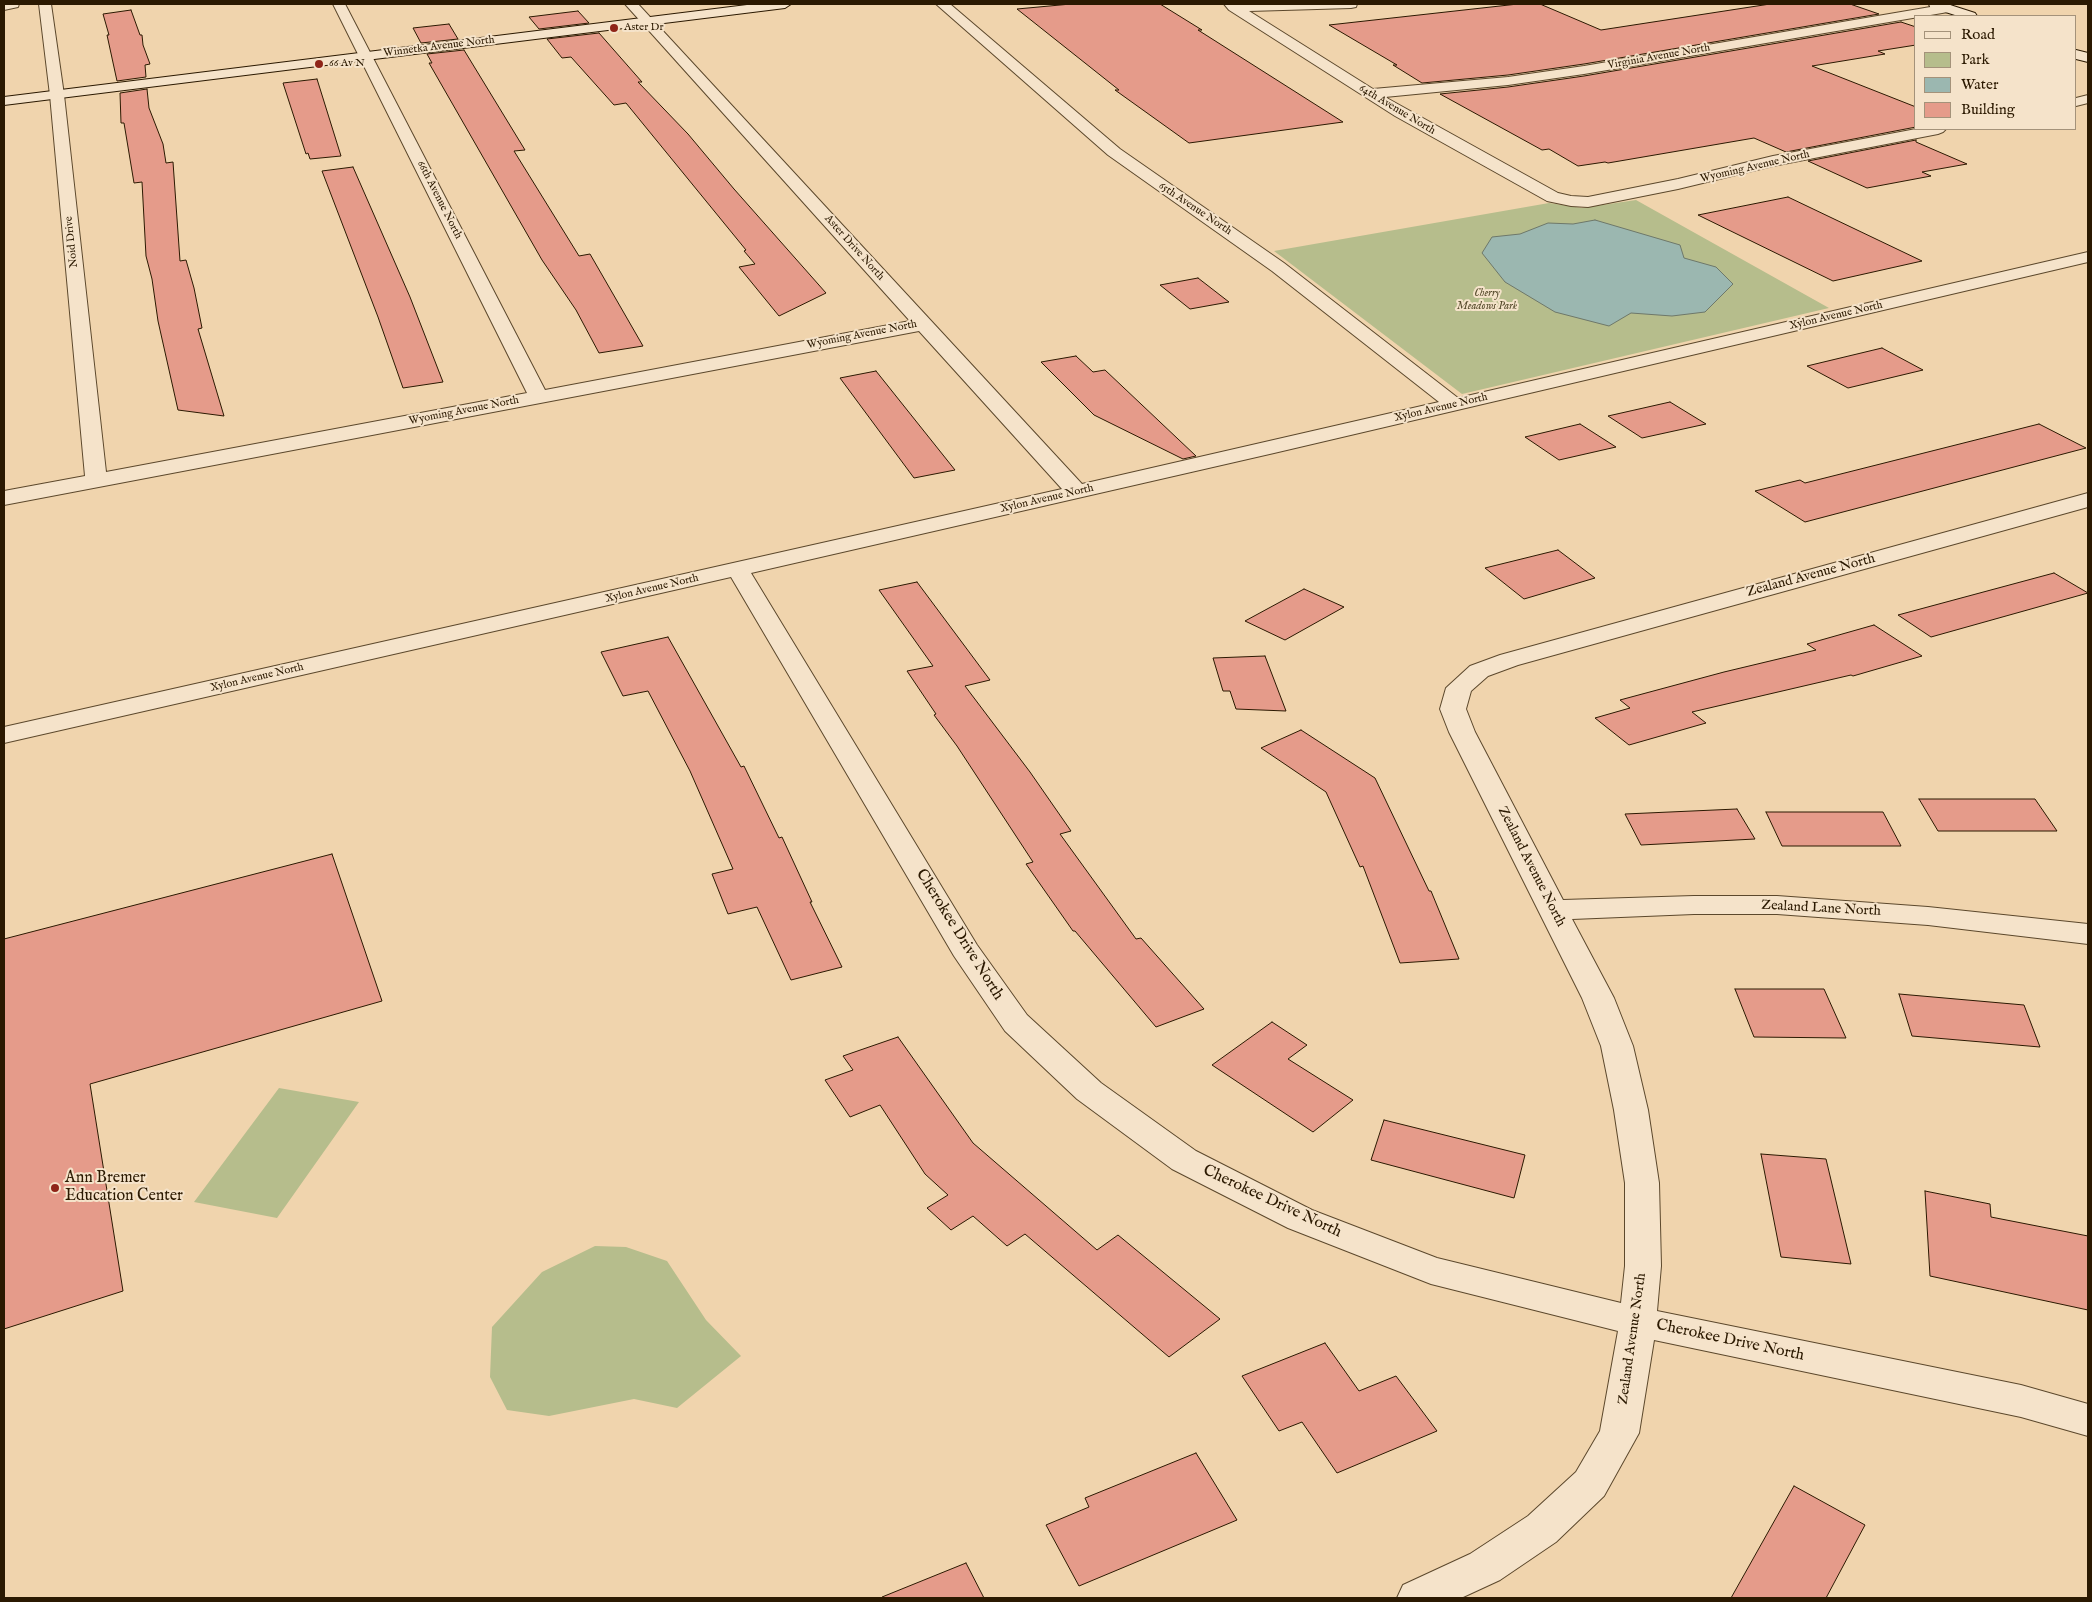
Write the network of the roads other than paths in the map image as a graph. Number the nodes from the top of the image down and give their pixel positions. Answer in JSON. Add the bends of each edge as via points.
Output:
{"nodes":[{"id":1,"x":13,"y":4,"type":"edge"},
{"id":2,"x":46,"y":4,"type":"edge"},
{"id":3,"x":339,"y":4,"type":"edge"},
{"id":4,"x":631,"y":4,"type":"edge"},
{"id":5,"x":785,"y":4,"type":"edge"},
{"id":6,"x":942,"y":4,"type":"edge"},
{"id":7,"x":1351,"y":4,"type":"edge"},
{"id":8,"x":1232,"y":5,"type":"edge"},
{"id":9,"x":4,"y":6,"type":"edge"},
{"id":10,"x":1941,"y":6,"type":"edge"},
{"id":11,"x":1967,"y":15,"type":"edge"},
{"id":12,"x":647,"y":21,"type":"junction"},
{"id":13,"x":366,"y":56,"type":"junction"},
{"id":14,"x":1370,"y":94,"type":"junction"},
{"id":15,"x":57,"y":95,"type":"junction"},
{"id":16,"x":4,"y":102,"type":"edge"},
{"id":17,"x":1933,"y":130,"type":"edge"},
{"id":18,"x":1571,"y":201,"type":"joint"},
{"id":19,"x":2088,"y":257,"type":"edge"},
{"id":20,"x":924,"y":324,"type":"junction"},
{"id":21,"x":539,"y":397,"type":"junction"},
{"id":22,"x":1455,"y":405,"type":"junction"},
{"id":23,"x":96,"y":480,"type":"junction"},
{"id":24,"x":1077,"y":492,"type":"junction"},
{"id":25,"x":4,"y":498,"type":"edge"},
{"id":26,"x":2084,"y":504,"type":"edge"},
{"id":27,"x":738,"y":570,"type":"junction"},
{"id":28,"x":4,"y":735,"type":"edge"},
{"id":29,"x":1553,"y":910,"type":"junction"},
{"id":30,"x":2088,"y":934,"type":"edge"},
{"id":31,"x":1638,"y":1322,"type":"junction"},
{"id":32,"x":2088,"y":1420,"type":"edge"},
{"id":33,"x":1418,"y":1598,"type":"edge"}],
"edges":[{"from":1,"to":9,"type":"street"},
{"from":2,"to":15,"type":"street","name":"Noid Drive"},
{"from":3,"to":13,"type":"street","name":"66th Avenue North"},
{"from":4,"to":12,"type":"street","name":"Aster Drive North"},
{"from":5,"to":12,"type":"street","name":"Winnetka Avenue North"},
{"from":6,"to":22,"type":"street","name":"65th Avenue North","via":[[1114,152],[1278,267]]},
{"from":7,"to":8,"type":"street"},
{"from":8,"to":14,"type":"street","name":"64th Avenue North"},
{"from":10,"to":11,"type":"street"},
{"from":10,"to":14,"type":"street","name":"Virginia Avenue North","via":[[1508,81]]},
{"from":12,"to":13,"type":"street","name":"Winnetka Avenue North"},
{"from":12,"to":20,"type":"street","name":"Aster Drive North"},
{"from":13,"to":15,"type":"street","name":"Winnetka Avenue North"},
{"from":13,"to":21,"type":"street","name":"66th Avenue North"},
{"from":14,"to":18,"type":"street","name":"64th Avenue North","via":[[1553,197]]},
{"from":15,"to":16,"type":"street","name":"Winnetka Avenue North"},
{"from":15,"to":23,"type":"street","name":"Noid Drive"},
{"from":17,"to":18,"type":"street","name":"Wyoming Avenue North","via":[[1588,202]]},
{"from":19,"to":22,"type":"street","name":"Xylon Avenue North"},
{"from":20,"to":21,"type":"street","name":"Wyoming Avenue North"},
{"from":20,"to":24,"type":"street","name":"Aster Drive North"},
{"from":21,"to":23,"type":"street","name":"Wyoming Avenue North"},
{"from":22,"to":24,"type":"street","name":"Xylon Avenue North"},
{"from":23,"to":25,"type":"street","name":"Wyoming Avenue North"},
{"from":24,"to":27,"type":"street","name":"Xylon Avenue North"},
{"from":26,"to":29,"type":"street","name":"Zealand Avenue North","via":[[1509,660],[1479,671],[1459,688],[1453,710]]},
{"from":27,"to":28,"type":"street","name":"Xylon Avenue North"},
{"from":27,"to":31,"type":"street","name":"Cherokee Drive North","via":[[965,949],[1016,1023],[1089,1091],[1184,1160],[1300,1219],[1431,1270]]},
{"from":29,"to":30,"type":"street","name":"Zealand Lane North","via":[[1694,905],[1786,906],[1910,914]]},
{"from":29,"to":31,"type":"street","name":"Zealand Avenue North","via":[[1598,998],[1617,1046],[1631,1110],[1642,1183],[1643,1266]]},
{"from":31,"to":32,"type":"street","name":"Cherokee Drive North","via":[[2021,1401]]},
{"from":31,"to":33,"type":"street","name":"Zealand Avenue North","via":[[1620,1433],[1590,1484],[1542,1529],[1485,1567]]}]}
